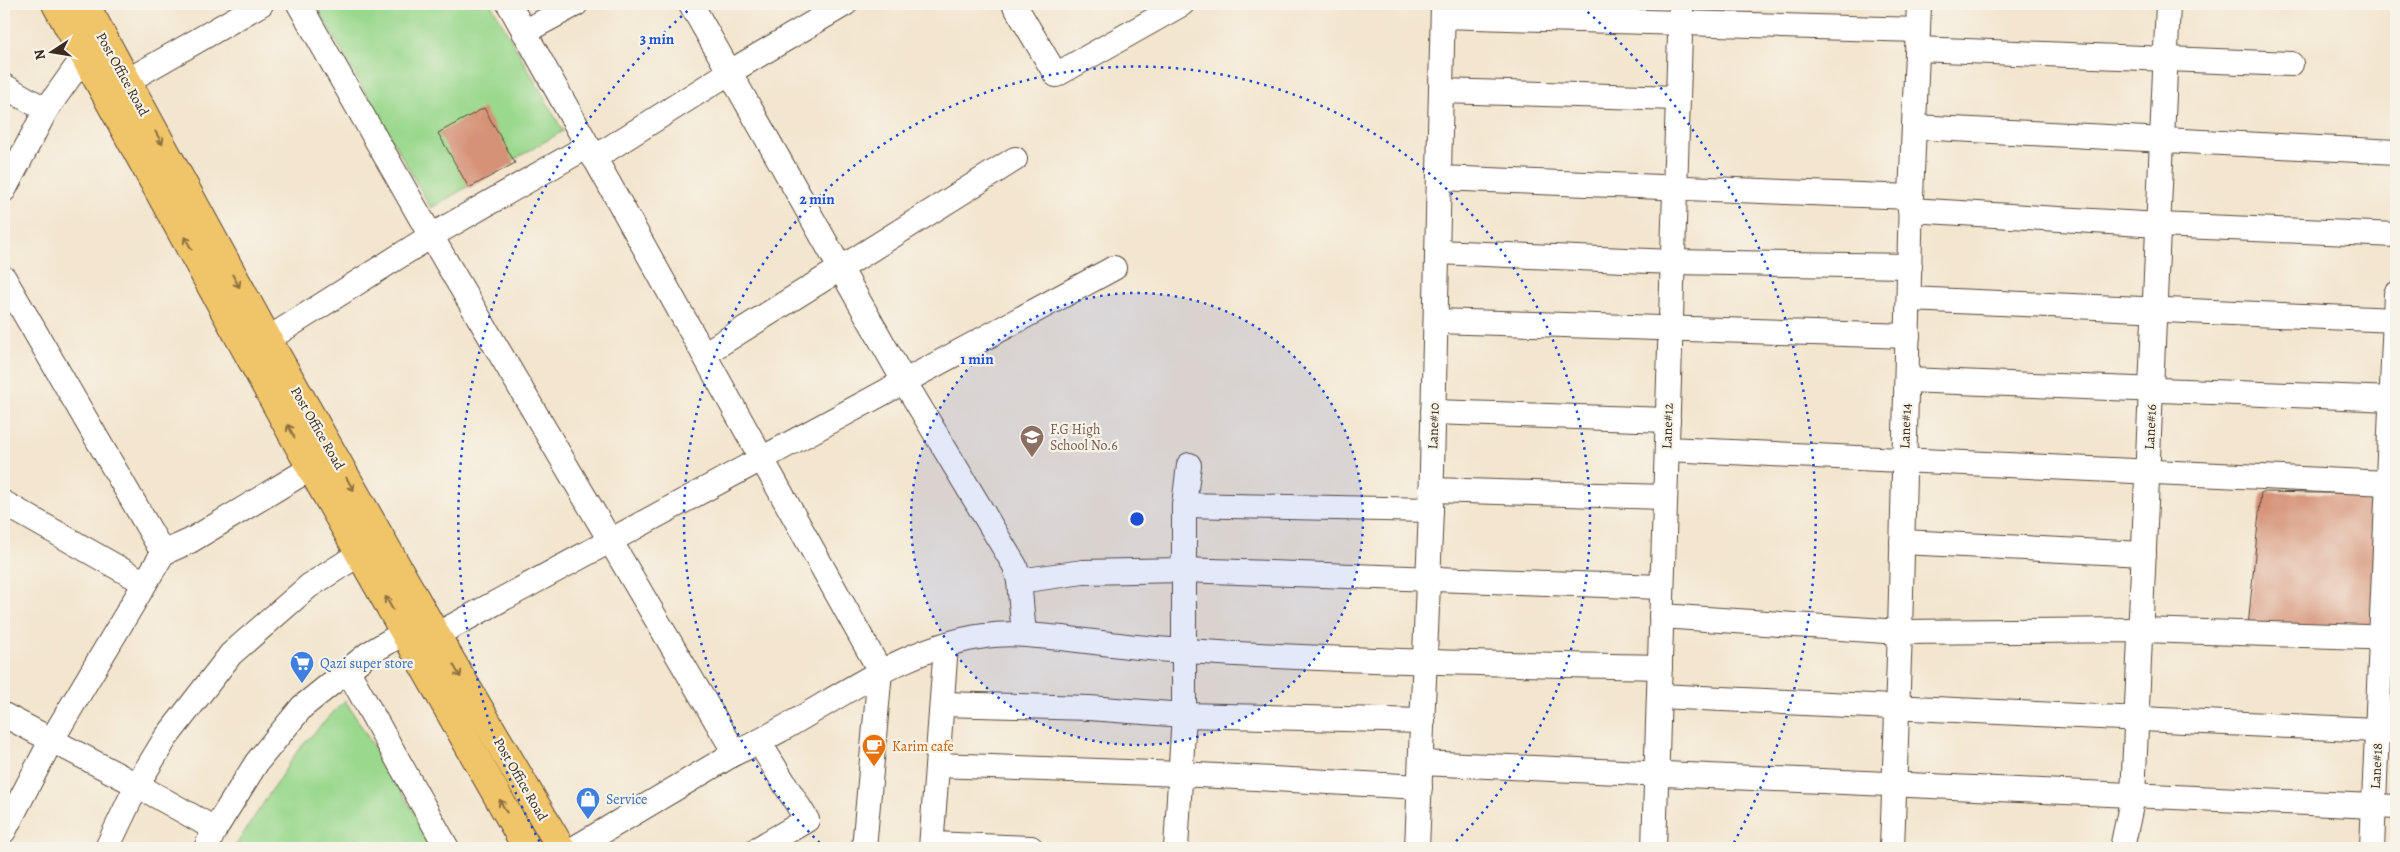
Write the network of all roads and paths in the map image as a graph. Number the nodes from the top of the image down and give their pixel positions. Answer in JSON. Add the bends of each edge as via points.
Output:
{"nodes":[{"id":1,"x":56,"y":4,"type":"edge"},
{"id":2,"x":84,"y":4,"type":"edge"},
{"id":3,"x":261,"y":4,"type":"edge"},
{"id":4,"x":299,"y":4,"type":"edge"},
{"id":5,"x":509,"y":4,"type":"edge"},
{"id":6,"x":576,"y":4,"type":"edge"},
{"id":7,"x":691,"y":4,"type":"edge"},
{"id":8,"x":845,"y":4,"type":"edge"},
{"id":9,"x":1014,"y":4,"type":"edge"},
{"id":10,"x":1919,"y":4,"type":"edge"},
{"id":11,"x":2168,"y":4,"type":"edge"},
{"id":12,"x":1173,"y":6,"type":"edge"},
{"id":13,"x":1443,"y":10,"type":"edge"},
{"id":14,"x":1681,"y":13,"type":"edge"},
{"id":15,"x":524,"y":32,"type":"junction"},
{"id":16,"x":1918,"y":39,"type":"junction"},
{"id":17,"x":95,"y":48,"type":"junction"},
{"id":18,"x":2166,"y":61,"type":"junction"},
{"id":19,"x":2291,"y":64,"type":"dead end"},
{"id":20,"x":730,"y":72,"type":"junction"},
{"id":21,"x":127,"y":81,"type":"junction"},
{"id":22,"x":4,"y":86,"type":"edge"},
{"id":23,"x":1442,"y":91,"type":"junction"},
{"id":24,"x":1678,"y":98,"type":"junction"},
{"id":25,"x":46,"y":110,"type":"junction"},
{"id":26,"x":1915,"y":127,"type":"junction"},
{"id":27,"x":2162,"y":140,"type":"junction"},
{"id":28,"x":591,"y":152,"type":"junction"},
{"id":29,"x":2396,"y":152,"type":"edge"},
{"id":30,"x":1015,"y":158,"type":"dead end"},
{"id":31,"x":1440,"y":178,"type":"junction"},
{"id":32,"x":1675,"y":189,"type":"junction"},
{"id":33,"x":4,"y":190,"type":"edge"},
{"id":34,"x":1911,"y":203,"type":"junction"},
{"id":35,"x":2159,"y":225,"type":"junction"},
{"id":36,"x":2396,"y":235,"type":"edge"},
{"id":37,"x":431,"y":236,"type":"junction"},
{"id":38,"x":1436,"y":252,"type":"junction"},
{"id":39,"x":1673,"y":262,"type":"junction"},
{"id":40,"x":1910,"y":266,"type":"junction"},
{"id":41,"x":1114,"y":268,"type":"dead end"},
{"id":42,"x":842,"y":269,"type":"junction"},
{"id":43,"x":4,"y":278,"type":"edge"},
{"id":44,"x":2396,"y":294,"type":"edge"},
{"id":45,"x":1909,"y":299,"type":"junction"},
{"id":46,"x":2155,"y":310,"type":"junction"},
{"id":47,"x":2395,"y":320,"type":"junction"},
{"id":48,"x":1436,"y":321,"type":"junction"},
{"id":49,"x":1671,"y":328,"type":"junction"},
{"id":50,"x":1908,"y":336,"type":"junction"},
{"id":51,"x":704,"y":354,"type":"junction"},
{"id":52,"x":268,"y":356,"type":"junction"},
{"id":53,"x":2395,"y":366,"type":"edge"},
{"id":54,"x":904,"y":380,"type":"junction"},
{"id":55,"x":1907,"y":380,"type":"junction"},
{"id":56,"x":2151,"y":389,"type":"junction"},
{"id":57,"x":2392,"y":399,"type":"junction"},
{"id":58,"x":1434,"y":412,"type":"junction"},
{"id":59,"x":1668,"y":420,"type":"junction"},
{"id":60,"x":1667,"y":449,"type":"junction"},
{"id":61,"x":761,"y":458,"type":"junction"},
{"id":62,"x":1904,"y":460,"type":"junction"},
{"id":63,"x":1189,"y":465,"type":"dead end"},
{"id":64,"x":311,"y":468,"type":"junction"},
{"id":65,"x":2148,"y":471,"type":"junction"},
{"id":66,"x":2388,"y":483,"type":"junction"},
{"id":67,"x":1664,"y":497,"type":"junction"},
{"id":68,"x":1431,"y":500,"type":"junction"},
{"id":69,"x":4,"y":503,"type":"edge"},
{"id":70,"x":1184,"y":505,"type":"junction"},
{"id":71,"x":2392,"y":510,"type":"edge"},
{"id":72,"x":609,"y":540,"type":"junction"},
{"id":73,"x":1902,"y":542,"type":"junction"},
{"id":74,"x":163,"y":553,"type":"junction"},
{"id":75,"x":361,"y":553,"type":"junction"},
{"id":76,"x":2144,"y":554,"type":"junction"},
{"id":77,"x":1183,"y":570,"type":"junction"},
{"id":78,"x":1428,"y":579,"type":"junction"},
{"id":79,"x":1019,"y":581,"type":"junction"},
{"id":80,"x":145,"y":583,"type":"junction"},
{"id":81,"x":1662,"y":587,"type":"junction"},
{"id":82,"x":1661,"y":616,"type":"junction"},
{"id":83,"x":2141,"y":630,"type":"junction"},
{"id":84,"x":405,"y":632,"type":"junction"},
{"id":85,"x":1900,"y":632,"type":"junction"},
{"id":86,"x":1024,"y":634,"type":"junction"},
{"id":87,"x":436,"y":635,"type":"junction"},
{"id":88,"x":2389,"y":638,"type":"edge"},
{"id":89,"x":946,"y":645,"type":"junction"},
{"id":90,"x":1184,"y":651,"type":"junction"},
{"id":91,"x":1425,"y":662,"type":"junction"},
{"id":92,"x":1660,"y":667,"type":"junction"},
{"id":93,"x":348,"y":671,"type":"junction"},
{"id":94,"x":880,"y":672,"type":"junction"},
{"id":95,"x":1659,"y":696,"type":"junction"},
{"id":96,"x":942,"y":704,"type":"junction"},
{"id":97,"x":1896,"y":709,"type":"junction"},
{"id":98,"x":1184,"y":714,"type":"junction"},
{"id":99,"x":4,"y":715,"type":"edge"},
{"id":100,"x":2137,"y":719,"type":"junction"},
{"id":101,"x":1423,"y":721,"type":"junction"},
{"id":102,"x":2387,"y":730,"type":"edge"},
{"id":103,"x":51,"y":741,"type":"junction"},
{"id":104,"x":759,"y":742,"type":"junction"},
{"id":105,"x":735,"y":753,"type":"junction"},
{"id":106,"x":1421,"y":763,"type":"junction"},
{"id":107,"x":938,"y":765,"type":"junction"},
{"id":108,"x":1180,"y":774,"type":"junction"},
{"id":109,"x":1657,"y":774,"type":"junction"},
{"id":110,"x":137,"y":784,"type":"junction"},
{"id":111,"x":1894,"y":784,"type":"junction"},
{"id":112,"x":1420,"y":787,"type":"junction"},
{"id":113,"x":2133,"y":796,"type":"junction"},
{"id":114,"x":2385,"y":807,"type":"edge"},
{"id":115,"x":4,"y":831,"type":"edge"},
{"id":116,"x":210,"y":838,"type":"edge"},
{"id":117,"x":932,"y":846,"type":"edge"},
{"id":118,"x":107,"y":848,"type":"edge"},
{"id":119,"x":447,"y":848,"type":"edge"},
{"id":120,"x":527,"y":848,"type":"edge"},
{"id":121,"x":561,"y":848,"type":"edge"},
{"id":122,"x":575,"y":848,"type":"edge"},
{"id":123,"x":759,"y":848,"type":"edge"},
{"id":124,"x":864,"y":848,"type":"edge"},
{"id":125,"x":1031,"y":848,"type":"edge"},
{"id":126,"x":1176,"y":848,"type":"edge"},
{"id":127,"x":1417,"y":848,"type":"edge"},
{"id":128,"x":1654,"y":848,"type":"edge"},
{"id":129,"x":1892,"y":848,"type":"edge"},
{"id":130,"x":2122,"y":848,"type":"edge"},
{"id":131,"x":2372,"y":848,"type":"edge"}],
"edges":[{"from":1,"to":17,"type":"main road","name":"Post Office Road"},
{"from":2,"to":17,"type":"main road","name":"Post Office Road"},
{"from":3,"to":21,"type":"street"},
{"from":4,"to":37,"type":"street"},
{"from":5,"to":15,"type":"street"},
{"from":6,"to":15,"type":"street"},
{"from":7,"to":20,"type":"street"},
{"from":8,"to":20,"type":"street"},
{"from":9,"to":12,"type":"street","via":[[1056,75]]},
{"from":10,"to":16,"type":"street","name":"Lane#14"},
{"from":11,"to":18,"type":"street","name":"Lane#16"},
{"from":13,"to":14,"type":"street"},
{"from":13,"to":23,"type":"street","name":"Lane#10"},
{"from":14,"to":16,"type":"street"},
{"from":14,"to":24,"type":"street","name":"Lane#12"},
{"from":15,"to":28,"type":"street"},
{"from":16,"to":18,"type":"street"},
{"from":16,"to":26,"type":"street","name":"Lane#14"},
{"from":17,"to":21,"type":"main road","name":"Post Office Road"},
{"from":17,"to":25,"type":"street"},
{"from":52,"to":17,"type":"main road","name":"Post Office Road","one_way":true},
{"from":18,"to":19,"type":"street"},
{"from":18,"to":27,"type":"street","name":"Lane#16"},
{"from":20,"to":28,"type":"street"},
{"from":20,"to":42,"type":"street"},
{"from":21,"to":52,"type":"main road","name":"Post Office Road","one_way":true},
{"from":22,"to":25,"type":"street"},
{"from":23,"to":24,"type":"street"},
{"from":23,"to":31,"type":"street","name":"Lane#10"},
{"from":24,"to":32,"type":"street","name":"Lane#12"},
{"from":25,"to":33,"type":"street"},
{"from":26,"to":27,"type":"street"},
{"from":26,"to":34,"type":"street","name":"Lane#14"},
{"from":27,"to":29,"type":"street"},
{"from":27,"to":35,"type":"street","name":"Lane#16"},
{"from":28,"to":37,"type":"street"},
{"from":28,"to":51,"type":"street"},
{"from":30,"to":42,"type":"street"},
{"from":31,"to":32,"type":"street"},
{"from":31,"to":38,"type":"street","name":"Lane#10"},
{"from":32,"to":34,"type":"street"},
{"from":32,"to":39,"type":"street","name":"Lane#12"},
{"from":34,"to":35,"type":"street"},
{"from":34,"to":40,"type":"street","name":"Lane#14"},
{"from":35,"to":36,"type":"street"},
{"from":35,"to":46,"type":"street","name":"Lane#16"},
{"from":37,"to":52,"type":"street"},
{"from":37,"to":72,"type":"street"},
{"from":38,"to":39,"type":"street"},
{"from":38,"to":48,"type":"street","name":"Lane#10"},
{"from":39,"to":40,"type":"street"},
{"from":39,"to":49,"type":"street","name":"Lane#12"},
{"from":40,"to":45,"type":"street","name":"Lane#14"},
{"from":41,"to":54,"type":"street"},
{"from":42,"to":51,"type":"street"},
{"from":42,"to":54,"type":"street"},
{"from":43,"to":74,"type":"street"},
{"from":44,"to":47,"type":"street","name":"Lane#18"},
{"from":45,"to":46,"type":"street"},
{"from":45,"to":50,"type":"street","name":"Lane#14"},
{"from":46,"to":47,"type":"street"},
{"from":46,"to":56,"type":"street","name":"Lane#16"},
{"from":47,"to":53,"type":"street","name":"Lane#18"},
{"from":48,"to":49,"type":"street"},
{"from":48,"to":58,"type":"street","name":"Lane#10"},
{"from":49,"to":50,"type":"street"},
{"from":49,"to":59,"type":"street","name":"Lane#12"},
{"from":50,"to":55,"type":"street","name":"Lane#14"},
{"from":51,"to":61,"type":"street"},
{"from":64,"to":52,"type":"main road","name":"Post Office Road","one_way":true},
{"from":52,"to":87,"type":"main road","name":"Post Office Road","one_way":true},
{"from":53,"to":57,"type":"street","name":"Lane#18"},
{"from":54,"to":61,"type":"street"},
{"from":54,"to":79,"type":"street","via":[[1015,566]]},
{"from":55,"to":56,"type":"street"},
{"from":55,"to":62,"type":"street","name":"Lane#14"},
{"from":56,"to":57,"type":"street"},
{"from":56,"to":65,"type":"street","name":"Lane#16"},
{"from":57,"to":66,"type":"street","name":"Lane#18"},
{"from":58,"to":59,"type":"street"},
{"from":58,"to":68,"type":"street","name":"Lane#10"},
{"from":59,"to":60,"type":"street","name":"Lane#12"},
{"from":60,"to":62,"type":"street"},
{"from":60,"to":67,"type":"street","name":"Lane#12"},
{"from":61,"to":72,"type":"street"},
{"from":61,"to":94,"type":"street"},
{"from":62,"to":65,"type":"street"},
{"from":62,"to":73,"type":"street","name":"Lane#14"},
{"from":63,"to":70,"type":"street"},
{"from":64,"to":74,"type":"street","via":[[190,541]]},
{"from":64,"to":75,"type":"main road","name":"Post Office Road"},
{"from":65,"to":66,"type":"street"},
{"from":65,"to":76,"type":"street","name":"Lane#16"},
{"from":66,"to":71,"type":"street","name":"Lane#18"},
{"from":67,"to":68,"type":"street"},
{"from":67,"to":81,"type":"street","name":"Lane#12"},
{"from":68,"to":70,"type":"street"},
{"from":68,"to":78,"type":"street","name":"Lane#10"},
{"from":69,"to":80,"type":"street"},
{"from":70,"to":77,"type":"street"},
{"from":71,"to":88,"type":"street","name":"Lane#18"},
{"from":72,"to":87,"type":"street"},
{"from":72,"to":105,"type":"street"},
{"from":73,"to":76,"type":"street"},
{"from":73,"to":85,"type":"street","name":"Lane#14"},
{"from":74,"to":80,"type":"street"},
{"from":84,"to":75,"type":"main road","name":"Post Office Road","one_way":true},
{"from":75,"to":110,"type":"street","via":[[308,586],[231,654],[165,739]]},
{"from":76,"to":83,"type":"street","name":"Lane#16"},
{"from":77,"to":78,"type":"street"},
{"from":77,"to":79,"type":"street","via":[[1083,572]]},
{"from":77,"to":90,"type":"street"},
{"from":78,"to":81,"type":"street"},
{"from":78,"to":91,"type":"street","name":"Lane#10"},
{"from":79,"to":86,"type":"street"},
{"from":80,"to":103,"type":"street"},
{"from":81,"to":82,"type":"street","name":"Lane#12"},
{"from":82,"to":85,"type":"street"},
{"from":82,"to":92,"type":"street","name":"Lane#12"},
{"from":83,"to":85,"type":"street"},
{"from":83,"to":88,"type":"street"},
{"from":83,"to":100,"type":"street","name":"Lane#16"},
{"from":84,"to":93,"type":"street","via":[[368,654]]},
{"from":120,"to":84,"type":"main road","name":"Post Office Road","one_way":true},
{"from":85,"to":97,"type":"street","name":"Lane#14"},
{"from":86,"to":89,"type":"street","via":[[985,636]]},
{"from":86,"to":90,"type":"street"},
{"from":87,"to":121,"type":"main road","name":"Post Office Road","one_way":true},
{"from":88,"to":102,"type":"street","name":"Lane#18"},
{"from":89,"to":94,"type":"street"},
{"from":89,"to":96,"type":"street"},
{"from":90,"to":91,"type":"street"},
{"from":90,"to":98,"type":"street"},
{"from":91,"to":92,"type":"street"},
{"from":91,"to":101,"type":"street","name":"Lane#10"},
{"from":92,"to":95,"type":"street","name":"Lane#12"},
{"from":93,"to":116,"type":"street","via":[[302,707],[257,762]]},
{"from":93,"to":119,"type":"street"},
{"from":94,"to":104,"type":"street"},
{"from":94,"to":124,"type":"street"},
{"from":95,"to":97,"type":"street"},
{"from":95,"to":109,"type":"street","name":"Lane#12"},
{"from":96,"to":98,"type":"street"},
{"from":96,"to":107,"type":"street"},
{"from":97,"to":100,"type":"street"},
{"from":97,"to":111,"type":"street","name":"Lane#14"},
{"from":98,"to":101,"type":"street"},
{"from":98,"to":108,"type":"street"},
{"from":99,"to":103,"type":"street"},
{"from":100,"to":102,"type":"street"},
{"from":100,"to":113,"type":"street","name":"Lane#16"},
{"from":101,"to":106,"type":"street","name":"Lane#10"},
{"from":102,"to":114,"type":"street","name":"Lane#18"},
{"from":103,"to":110,"type":"street"},
{"from":103,"to":115,"type":"street"},
{"from":104,"to":105,"type":"street"},
{"from":104,"to":123,"type":"street","via":[[807,820]]},
{"from":105,"to":122,"type":"street"},
{"from":106,"to":109,"type":"street"},
{"from":106,"to":112,"type":"street","name":"Lane#10"},
{"from":107,"to":108,"type":"street"},
{"from":107,"to":117,"type":"street"},
{"from":108,"to":112,"type":"street"},
{"from":108,"to":126,"type":"street"},
{"from":109,"to":111,"type":"street"},
{"from":109,"to":128,"type":"street","name":"Lane#12"},
{"from":110,"to":116,"type":"street"},
{"from":110,"to":118,"type":"street"},
{"from":111,"to":113,"type":"street"},
{"from":111,"to":129,"type":"street","name":"Lane#14"},
{"from":112,"to":127,"type":"street","name":"Lane#10"},
{"from":113,"to":114,"type":"street"},
{"from":113,"to":130,"type":"street","name":"Lane#16"},
{"from":114,"to":131,"type":"street","name":"Lane#18"},
{"from":117,"to":125,"type":"street"}]}
